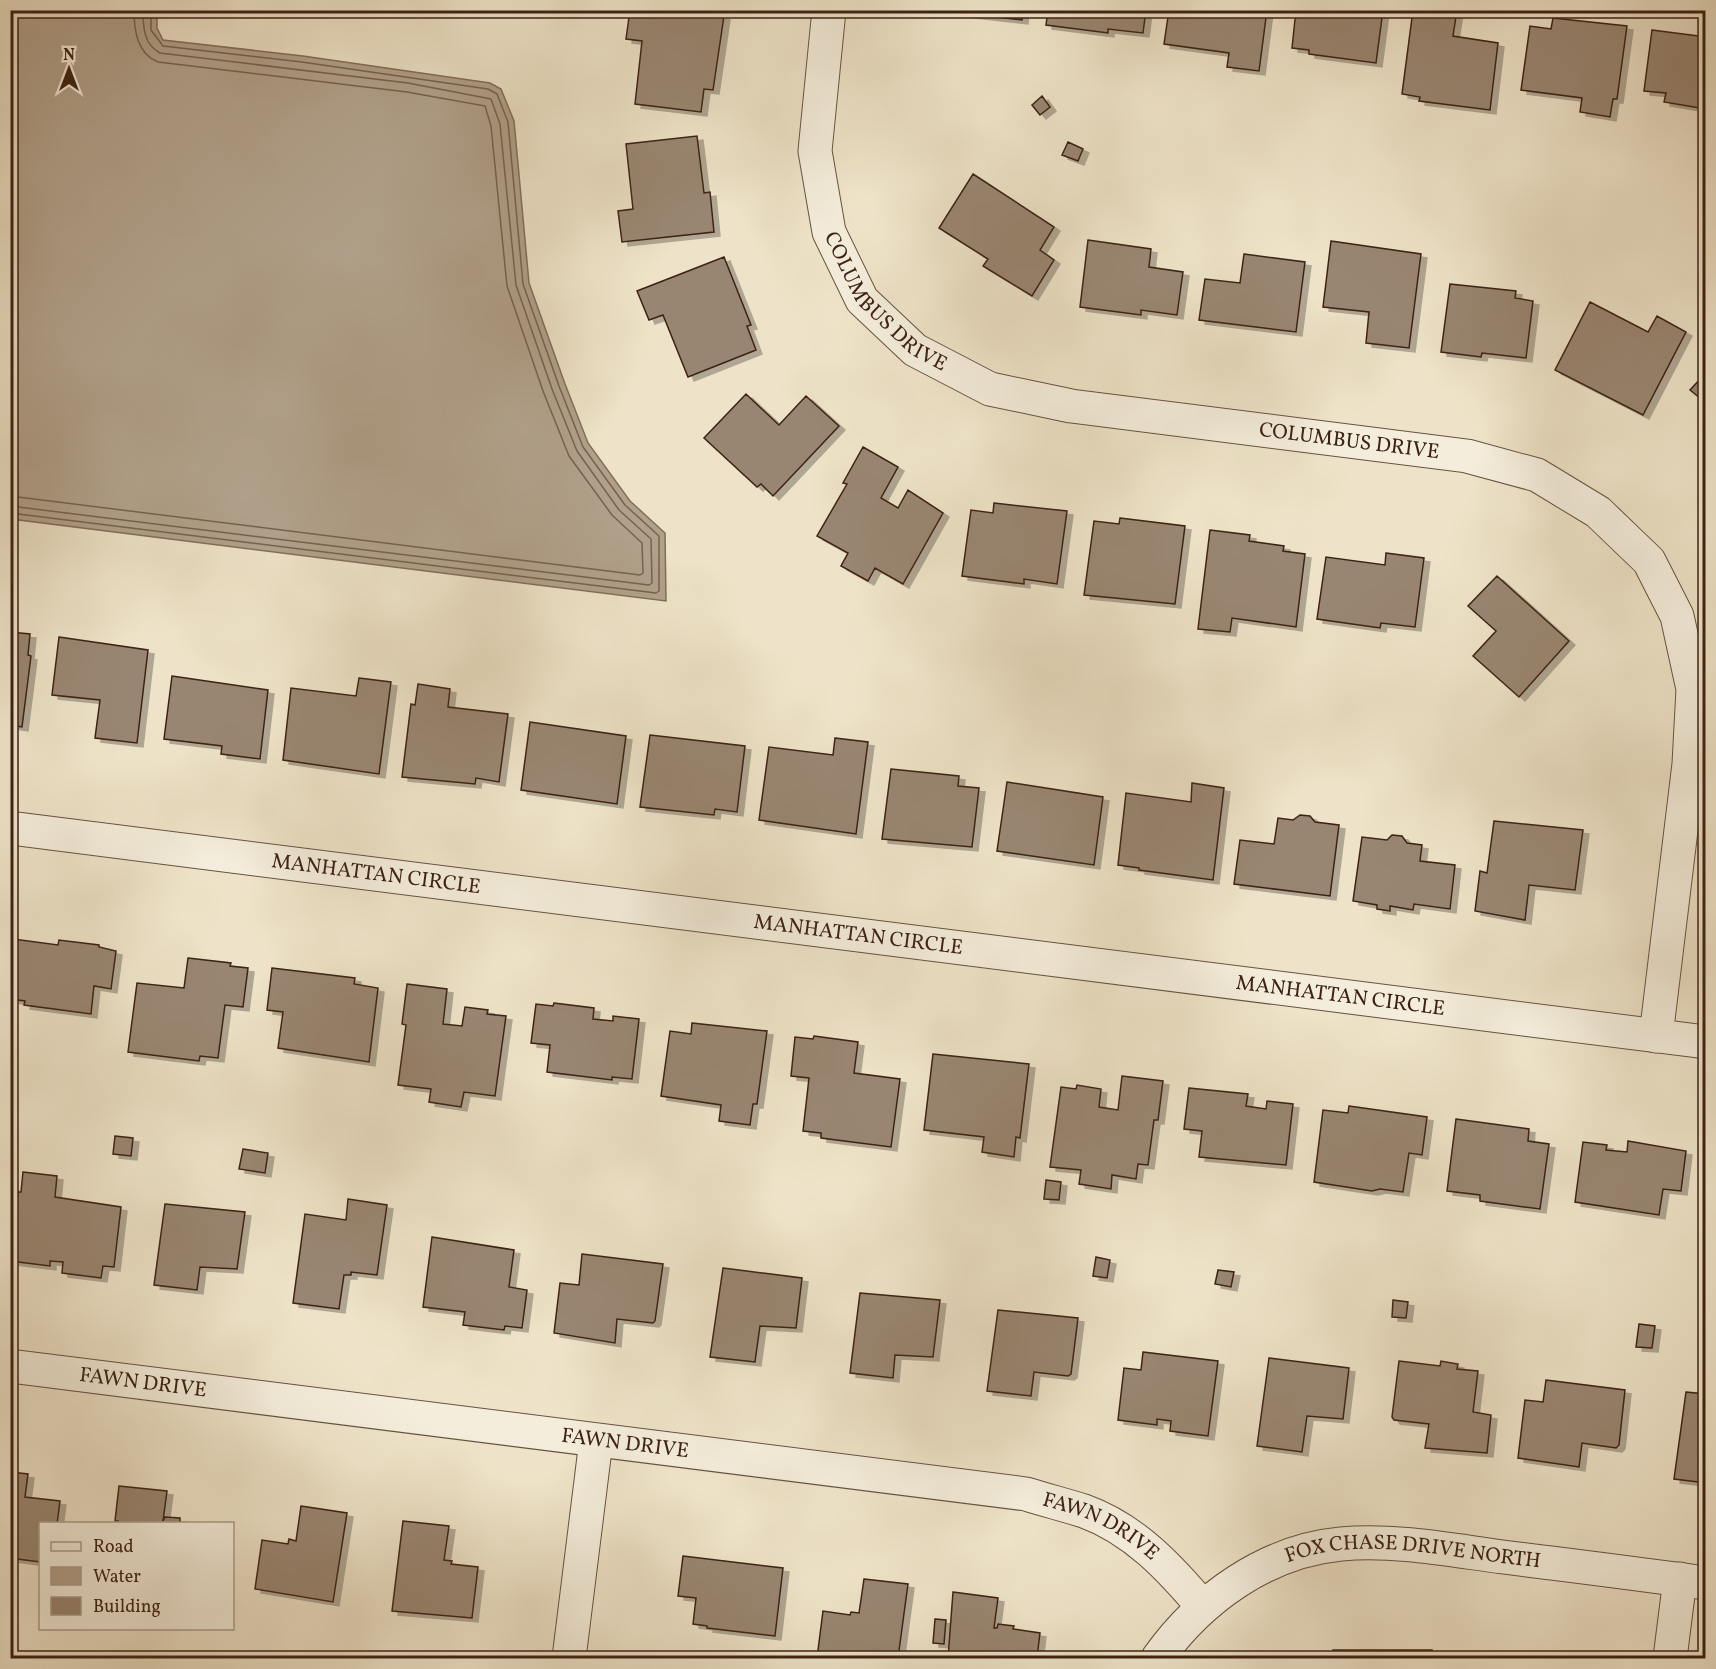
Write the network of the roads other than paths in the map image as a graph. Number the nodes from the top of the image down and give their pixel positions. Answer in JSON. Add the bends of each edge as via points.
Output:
{"nodes":[{"id":1,"x":829,"y":10,"type":"edge"},
{"id":2,"x":10,"y":828,"type":"edge"},
{"id":3,"x":1656,"y":1036,"type":"junction"},
{"id":4,"x":1706,"y":1042,"type":"edge"},
{"id":5,"x":10,"y":1366,"type":"edge"},
{"id":6,"x":596,"y":1441,"type":"junction"},
{"id":7,"x":1693,"y":1581,"type":"edge"},
{"id":8,"x":1203,"y":1607,"type":"junction"},
{"id":9,"x":570,"y":1659,"type":"edge"},
{"id":10,"x":1158,"y":1659,"type":"edge"},
{"id":11,"x":1670,"y":1659,"type":"edge"}],
"edges":[{"from":1,"to":3,"type":"street","name":"COLUMBUS DRIVE","via":[[815,151],[829,232],[862,300],[915,350],[990,389],[1071,406],[1467,456],[1537,475],[1599,512],[1650,561],[1677,616],[1693,689],[1689,764]]},
{"from":2,"to":3,"type":"street","name":"MANHATTAN CIRCLE"},
{"from":3,"to":4,"type":"street","name":"MANHATTAN CIRCLE"},
{"from":5,"to":6,"type":"street","name":"FAWN DRIVE"},
{"from":6,"to":8,"type":"street","name":"FAWN DRIVE","via":[[1026,1494],[1086,1512],[1140,1542]]},
{"from":6,"to":9,"type":"street"},
{"from":7,"to":8,"type":"street","name":"FOX CHASE DRIVE NORTH","via":[[1431,1548],[1339,1544],[1274,1562]]},
{"from":7,"to":11,"type":"street"},
{"from":8,"to":10,"type":"street","name":"FOX CHASE DRIVE NORTH"}]}
